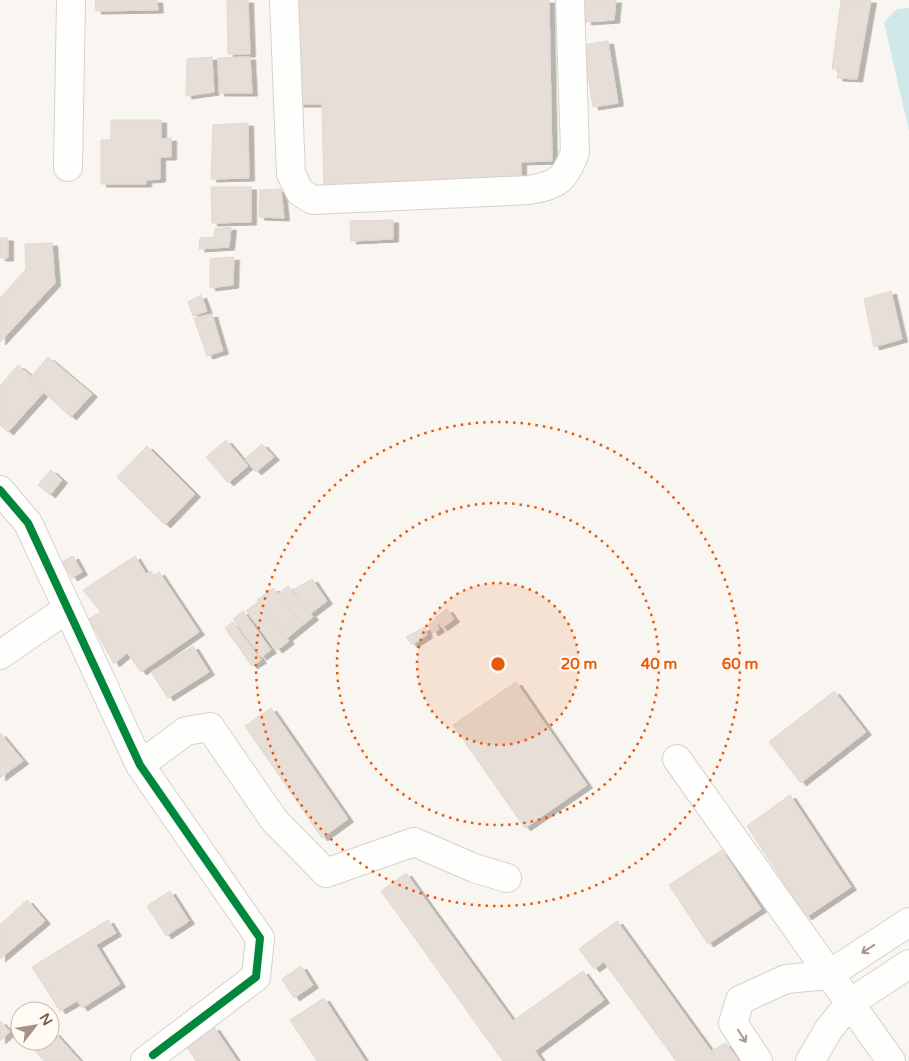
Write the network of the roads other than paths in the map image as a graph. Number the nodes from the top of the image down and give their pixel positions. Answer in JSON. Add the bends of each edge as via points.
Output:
{"nodes":[{"id":1,"x":71,"y":0,"type":"edge"},
{"id":2,"x":284,"y":0,"type":"edge"},
{"id":3,"x":570,"y":0,"type":"edge"},
{"id":4,"x":68,"y":167,"type":"dead end"},
{"id":5,"x":0,"y":490,"type":"edge"},
{"id":6,"x":67,"y":609,"type":"junction"},
{"id":7,"x":0,"y":655,"type":"edge"},
{"id":8,"x":677,"y":759,"type":"dead end"},
{"id":9,"x":140,"y":765,"type":"junction"},
{"id":10,"x":507,"y":878,"type":"dead end"},
{"id":11,"x":909,"y":922,"type":"edge"},
{"id":12,"x":909,"y":964,"type":"edge"},
{"id":13,"x":828,"y":975,"type":"junction"},
{"id":14,"x":850,"y":1002,"type":"junction"},
{"id":15,"x":152,"y":1059,"type":"edge"},
{"id":16,"x":758,"y":1061,"type":"edge"},
{"id":17,"x":810,"y":1061,"type":"edge"},
{"id":18,"x":891,"y":1061,"type":"edge"}],
"edges":[{"from":1,"to":4,"type":"street"},
{"from":2,"to":3,"type":"street","via":[[291,174],[300,192],[313,200],[529,190],[547,187],[567,174],[575,152]]},
{"from":5,"to":6,"type":"street","via":[[28,523]]},
{"from":6,"to":7,"type":"street"},
{"from":6,"to":9,"type":"street"},
{"from":8,"to":13,"type":"street"},
{"from":9,"to":10,"type":"street","via":[[186,731],[210,727],[274,820],[326,873],[414,842],[474,868]]},
{"from":9,"to":15,"type":"street","via":[[260,938],[256,976]]},
{"from":11,"to":13,"type":"street","one_way":true},
{"from":12,"to":14,"type":"street"},
{"from":13,"to":14,"type":"street"},
{"from":13,"to":16,"type":"street","one_way":true,"via":[[786,979],[740,1000],[734,1023]]},
{"from":14,"to":17,"type":"street"},
{"from":14,"to":18,"type":"street"}]}
